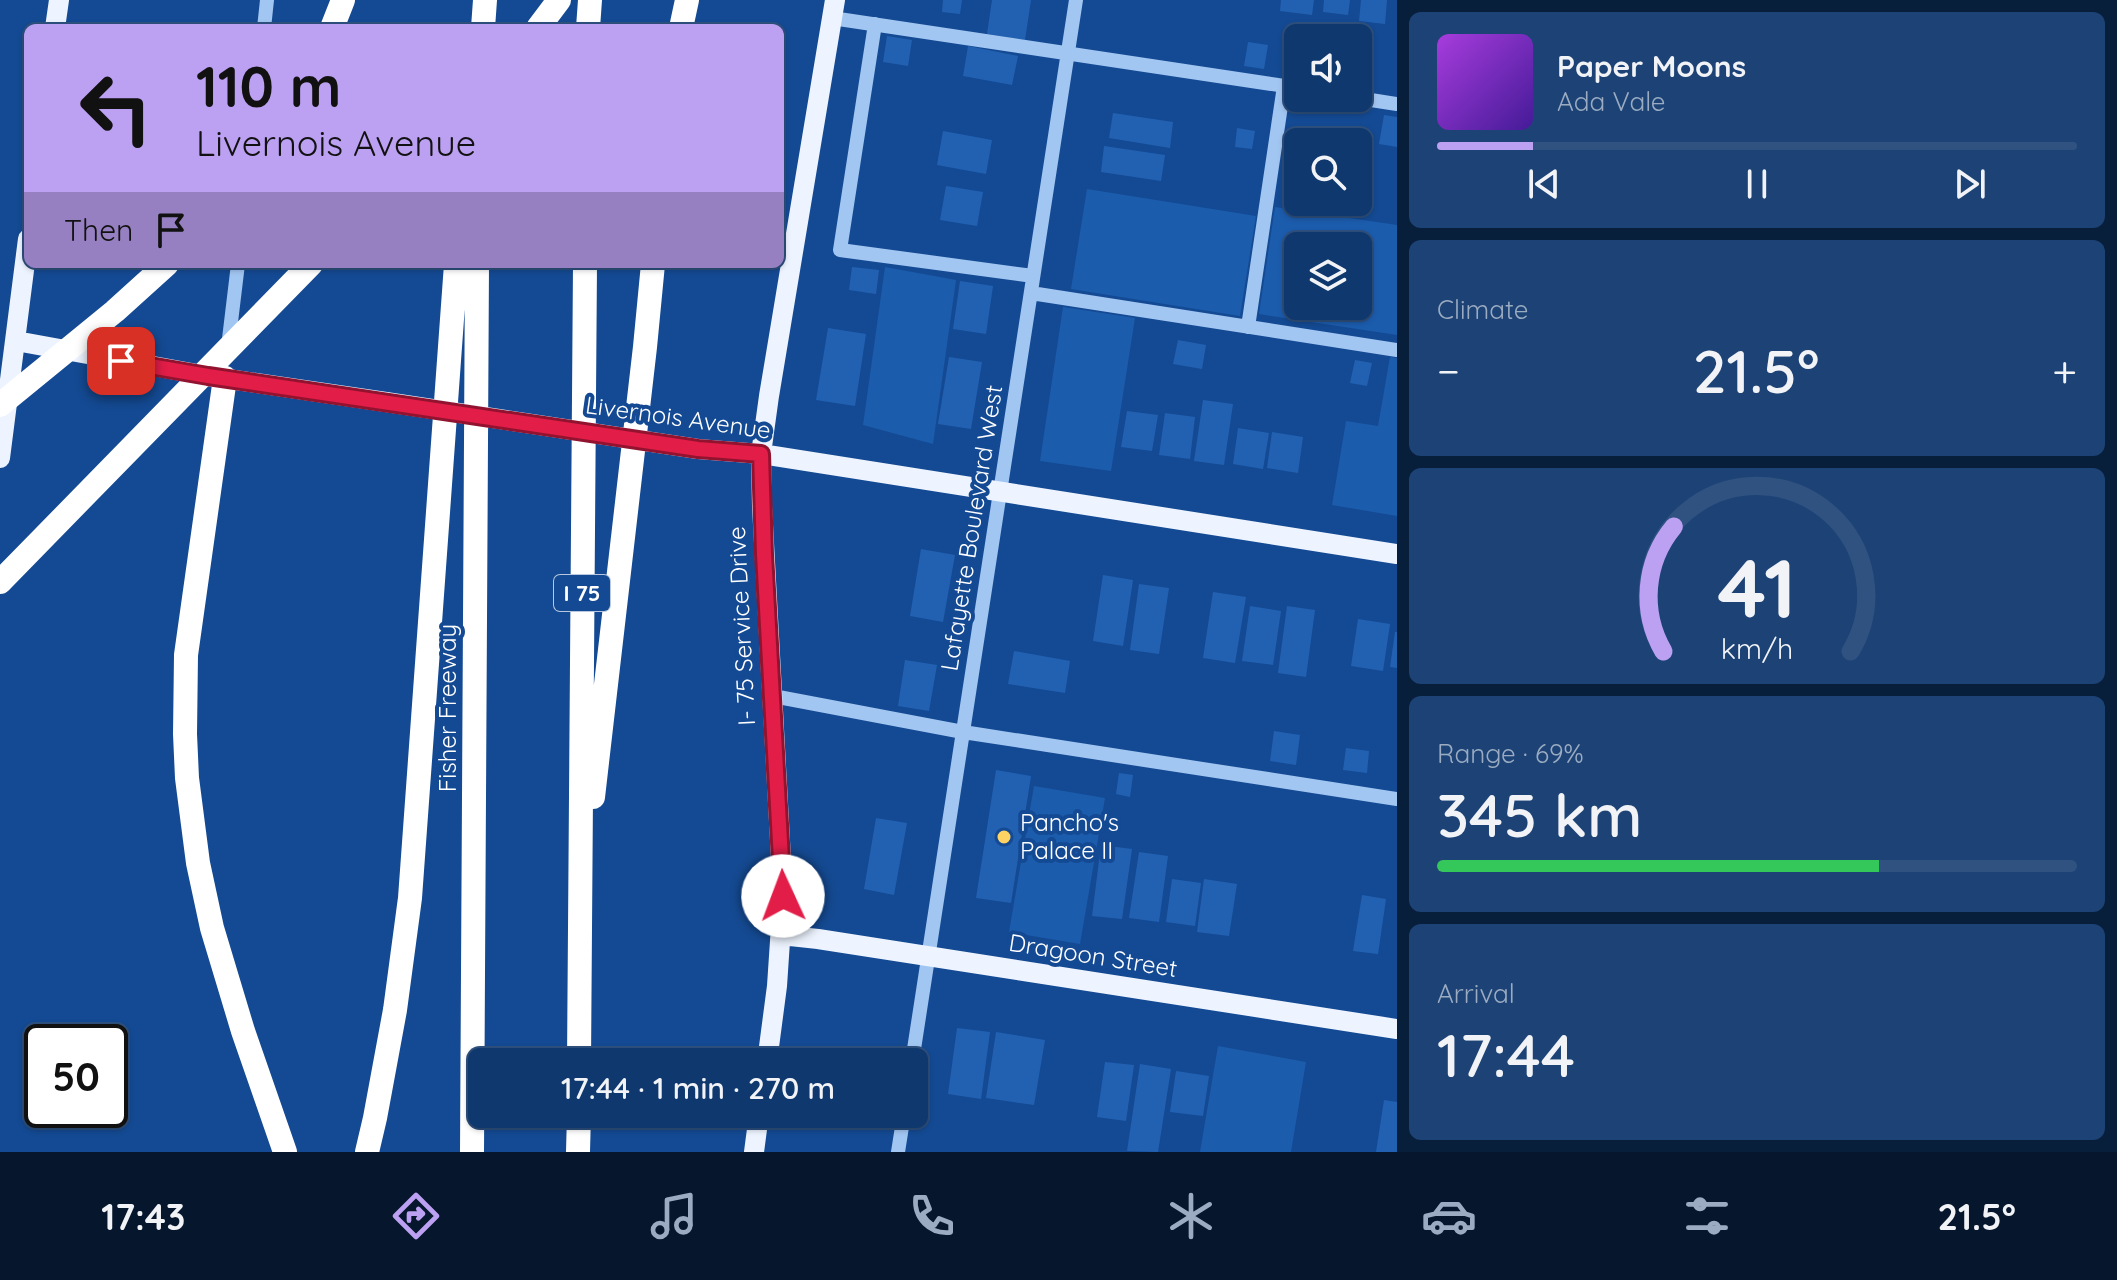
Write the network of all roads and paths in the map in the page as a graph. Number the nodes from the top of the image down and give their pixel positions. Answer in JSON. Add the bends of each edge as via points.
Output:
{"nodes":[{"id":1,"x":59,"y":0,"type":"edge"},
{"id":2,"x":267,"y":0,"type":"edge"},
{"id":3,"x":343,"y":0,"type":"edge"},
{"id":4,"x":485,"y":0,"type":"edge"},
{"id":5,"x":559,"y":0,"type":"edge"},
{"id":6,"x":590,"y":0,"type":"edge"},
{"id":7,"x":687,"y":0,"type":"edge"},
{"id":8,"x":1076,"y":0,"type":"edge"},
{"id":9,"x":834,"y":9,"type":"edge"},
{"id":10,"x":56,"y":24,"type":"edge"},
{"id":11,"x":264,"y":24,"type":"edge"},
{"id":12,"x":334,"y":24,"type":"edge"},
{"id":13,"x":483,"y":24,"type":"edge"},
{"id":14,"x":541,"y":24,"type":"edge"},
{"id":15,"x":588,"y":24,"type":"edge"},
{"id":16,"x":682,"y":24,"type":"edge"},
{"id":17,"x":875,"y":24,"type":"junction"},
{"id":18,"x":1068,"y":52,"type":"junction"},
{"id":19,"x":1284,"y":86,"type":"edge"},
{"id":20,"x":1372,"y":100,"type":"edge"},
{"id":21,"x":1397,"y":104,"type":"edge"},
{"id":22,"x":1287,"y":112,"type":"edge"},
{"id":23,"x":24,"y":259,"type":"edge"},
{"id":24,"x":163,"y":268,"type":"edge"},
{"id":25,"x":238,"y":268,"type":"edge"},
{"id":26,"x":307,"y":268,"type":"edge"},
{"id":27,"x":456,"y":268,"type":"edge"},
{"id":28,"x":477,"y":268,"type":"edge"},
{"id":29,"x":585,"y":268,"type":"edge"},
{"id":30,"x":653,"y":268,"type":"edge"},
{"id":31,"x":1033,"y":276,"type":"junction"},
{"id":32,"x":1031,"y":293,"type":"junction"},
{"id":33,"x":1248,"y":327,"type":"junction"},
{"id":34,"x":8,"y":340,"type":"edge"},
{"id":35,"x":1397,"y":350,"type":"edge"},
{"id":36,"x":225,"y":378,"type":"junction"},
{"id":37,"x":0,"y":405,"type":"edge"},
{"id":38,"x":761,"y":454,"type":"junction"},
{"id":39,"x":0,"y":458,"type":"edge"},
{"id":40,"x":1000,"y":493,"type":"junction"},
{"id":41,"x":1397,"y":554,"type":"edge"},
{"id":42,"x":0,"y":582,"type":"edge"},
{"id":43,"x":773,"y":696,"type":"junction"},
{"id":44,"x":963,"y":732,"type":"junction"},
{"id":45,"x":1397,"y":799,"type":"edge"},
{"id":46,"x":579,"y":923,"type":"junction"},
{"id":47,"x":781,"y":935,"type":"junction"},
{"id":48,"x":928,"y":957,"type":"junction"},
{"id":49,"x":1397,"y":1029,"type":"edge"},
{"id":50,"x":579,"y":1048,"type":"edge"},
{"id":51,"x":769,"y":1048,"type":"edge"},
{"id":52,"x":914,"y":1048,"type":"edge"},
{"id":53,"x":579,"y":1128,"type":"edge"},
{"id":54,"x":757,"y":1128,"type":"edge"},
{"id":55,"x":902,"y":1128,"type":"edge"},
{"id":56,"x":285,"y":1151,"type":"edge"},
{"id":57,"x":367,"y":1152,"type":"edge"},
{"id":58,"x":472,"y":1152,"type":"edge"},
{"id":59,"x":578,"y":1152,"type":"edge"},
{"id":60,"x":754,"y":1152,"type":"edge"},
{"id":61,"x":898,"y":1152,"type":"edge"}],
"edges":[{"from":1,"to":10,"type":"main road"},
{"from":2,"to":11,"type":"street"},
{"from":3,"to":12,"type":"highway"},
{"from":4,"to":13,"type":"highway"},
{"from":5,"to":14,"type":"highway"},
{"from":6,"to":15,"type":"highway"},
{"from":7,"to":16,"type":"highway"},
{"from":8,"to":18,"type":"street","name":"Lafayette Boulevard West"},
{"from":9,"to":17,"type":"street"},
{"from":9,"to":38,"type":"main road","name":"I- 75 Service Drive"},
{"from":17,"to":18,"type":"street"},
{"from":17,"to":31,"type":"street","via":[[840,250]]},
{"from":18,"to":19,"type":"street"},
{"from":18,"to":31,"type":"street","name":"Lafayette Boulevard West"},
{"from":20,"to":21,"type":"street"},
{"from":22,"to":33,"type":"street"},
{"from":23,"to":34,"type":"main road"},
{"from":24,"to":37,"type":"highway","bridge":true},
{"from":25,"to":36,"type":"street"},
{"from":26,"to":42,"type":"highway","bridge":true},
{"from":27,"to":57,"type":"highway","via":[[410,898]]},
{"from":28,"to":58,"type":"highway","name":"Fisher Freeway"},
{"from":29,"to":46,"type":"highway","number":"I 75"},
{"from":30,"to":46,"type":"highway"},
{"from":31,"to":32,"type":"street","name":"Lafayette Boulevard West"},
{"from":32,"to":33,"type":"street"},
{"from":32,"to":40,"type":"street","name":"Lafayette Boulevard West"},
{"from":33,"to":35,"type":"street"},
{"from":34,"to":36,"type":"main road","name":"Livernois Avenue"},
{"from":34,"to":39,"type":"main road"},
{"from":36,"to":38,"type":"main road","name":"Livernois Avenue","bridge":true},
{"from":36,"to":56,"type":"highway","via":[[186,655],[187,778],[212,928]]},
{"from":38,"to":40,"type":"main road","name":"Livernois Avenue"},
{"from":38,"to":43,"type":"main road","name":"I- 75 Service Drive"},
{"from":40,"to":41,"type":"main road","name":"Livernois Avenue"},
{"from":40,"to":44,"type":"street","name":"Lafayette Boulevard West"},
{"from":43,"to":44,"type":"street"},
{"from":43,"to":47,"type":"main road","name":"I- 75 Service Drive"},
{"from":44,"to":45,"type":"street"},
{"from":44,"to":48,"type":"street","name":"Lafayette Boulevard West"},
{"from":46,"to":50,"type":"highway","number":"I 75"},
{"from":47,"to":48,"type":"main road","name":"Dragoon Street"},
{"from":47,"to":51,"type":"main road","name":"I- 75 Service Drive"},
{"from":48,"to":49,"type":"main road","name":"Dragoon Street"},
{"from":48,"to":52,"type":"street","name":"Lafayette Boulevard West"},
{"from":53,"to":59,"type":"highway"},
{"from":54,"to":60,"type":"main road"},
{"from":55,"to":61,"type":"street"}]}
